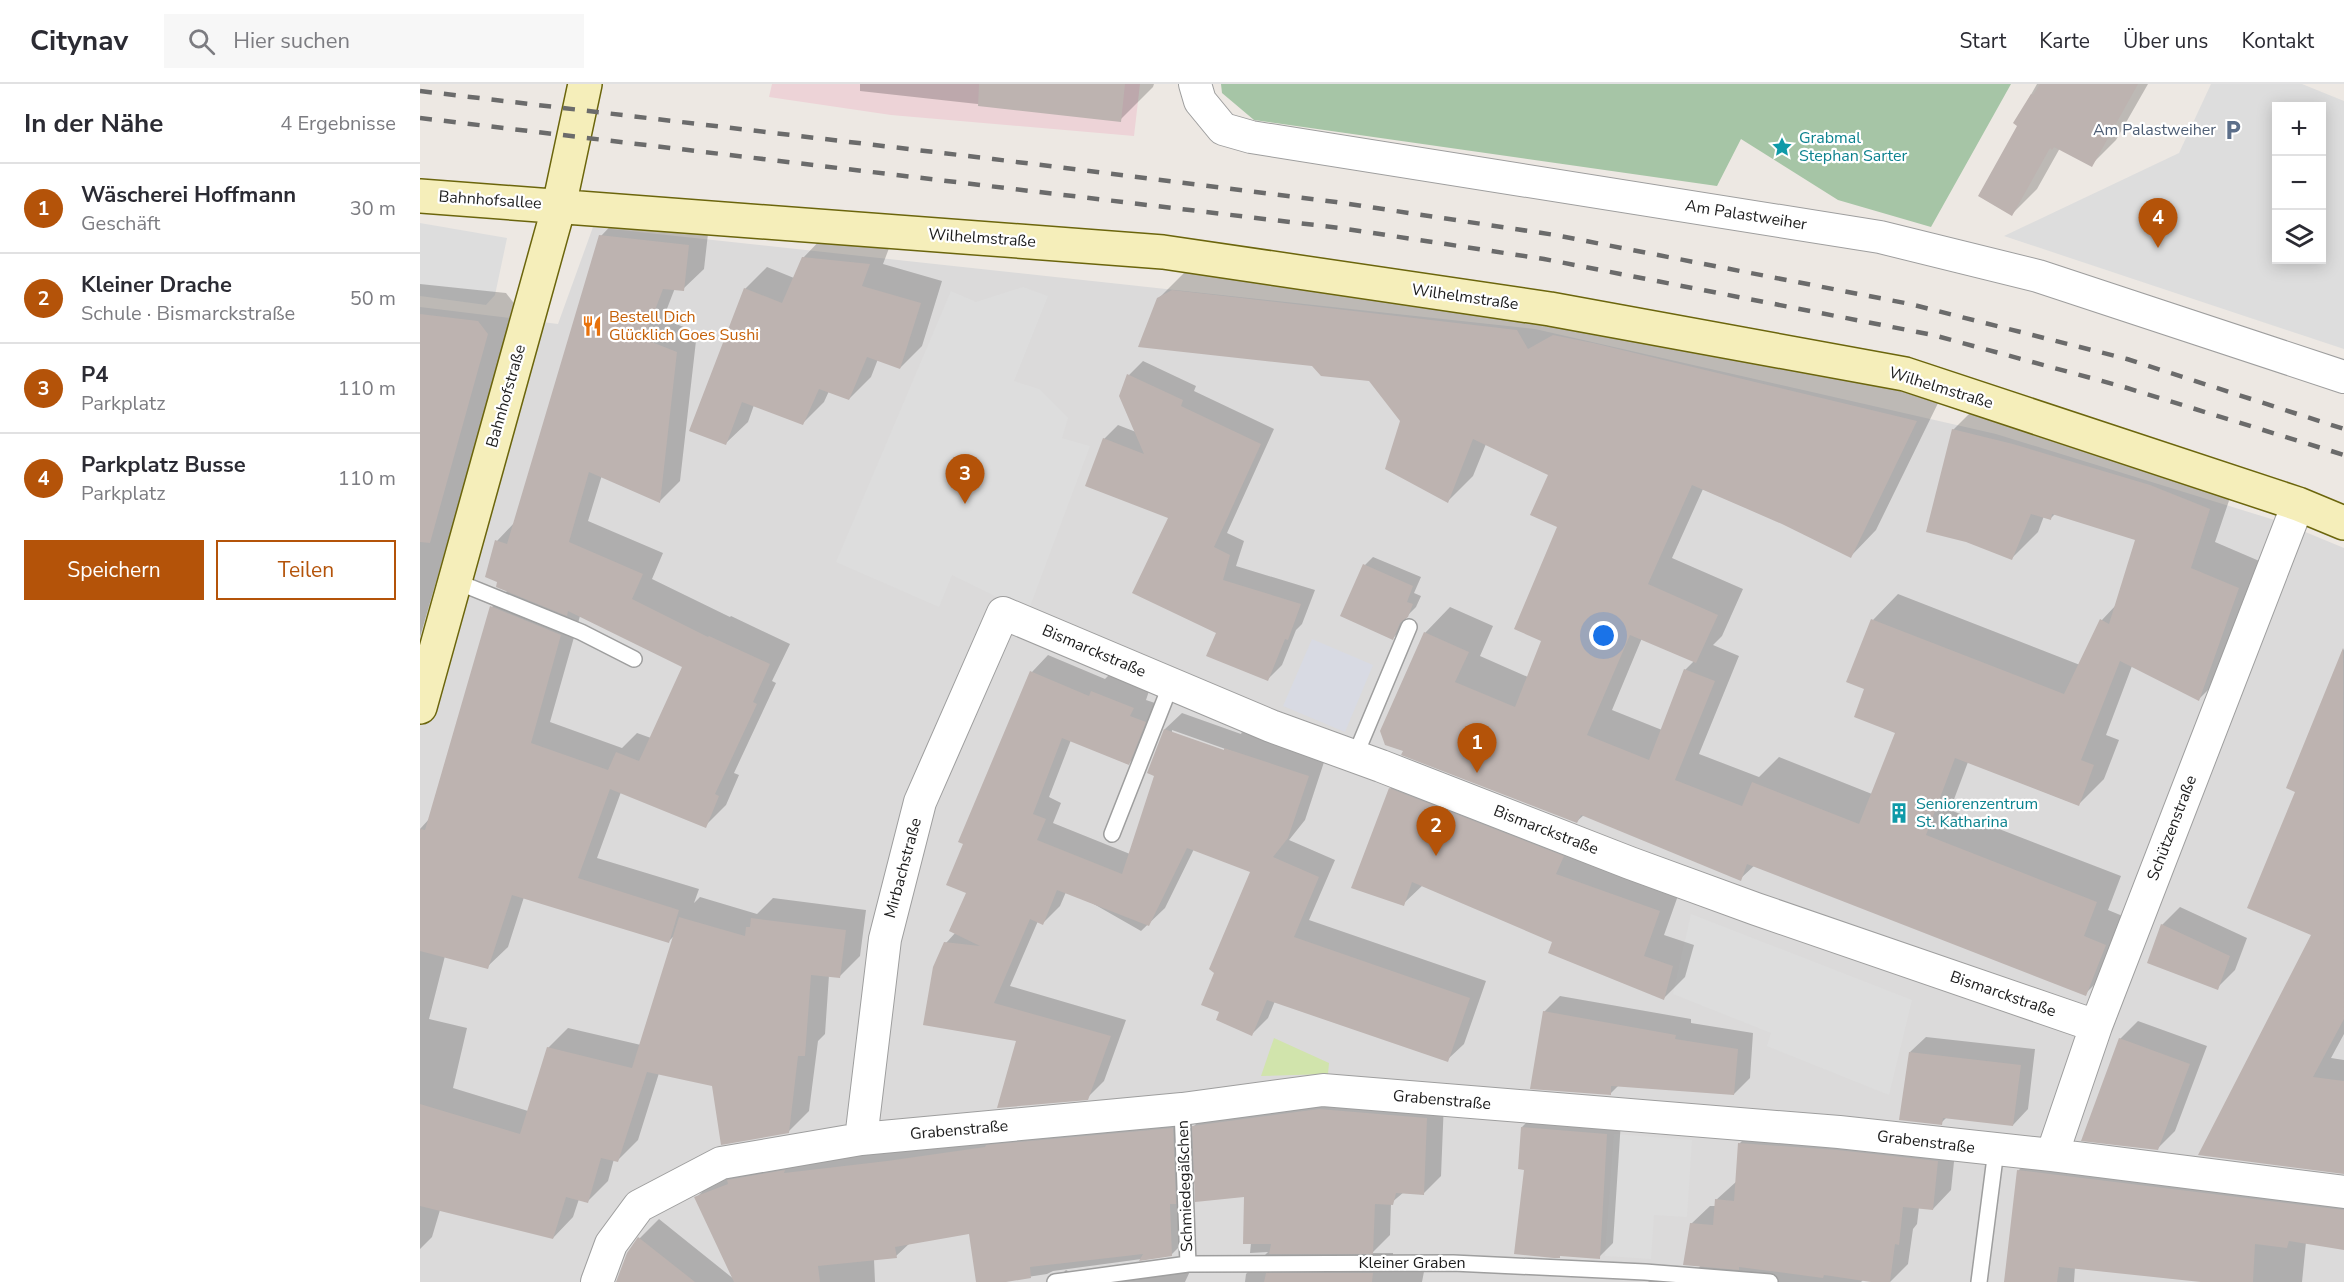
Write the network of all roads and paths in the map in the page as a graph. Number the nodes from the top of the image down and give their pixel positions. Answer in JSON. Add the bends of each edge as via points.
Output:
{"nodes":[{"id":1,"x":585,"y":84,"type":"edge"},
{"id":2,"x":1195,"y":84,"type":"edge"},
{"id":3,"x":420,"y":196,"type":"edge"},
{"id":4,"x":561,"y":196,"type":"junction"},
{"id":5,"x":2344,"y":377,"type":"edge"},
{"id":6,"x":2298,"y":504,"type":"junction"},
{"id":7,"x":2344,"y":522,"type":"edge"},
{"id":8,"x":455,"y":581,"type":"junction"},
{"id":9,"x":1003,"y":612,"type":"joint"},
{"id":10,"x":1409,"y":627,"type":"dead end"},
{"id":11,"x":634,"y":659,"type":"dead end"},
{"id":12,"x":1171,"y":684,"type":"junction"},
{"id":13,"x":420,"y":707,"type":"edge"},
{"id":14,"x":1355,"y":756,"type":"junction"},
{"id":15,"x":1112,"y":834,"type":"dead end"},
{"id":16,"x":2096,"y":1026,"type":"junction"},
{"id":17,"x":1182,"y":1109,"type":"junction"},
{"id":18,"x":861,"y":1140,"type":"junction"},
{"id":19,"x":1996,"y":1150,"type":"junction"},
{"id":20,"x":2052,"y":1155,"type":"junction"},
{"id":21,"x":2344,"y":1192,"type":"edge"},
{"id":22,"x":1188,"y":1264,"type":"junction"},
{"id":23,"x":597,"y":1282,"type":"edge"},
{"id":24,"x":1055,"y":1282,"type":"edge"},
{"id":25,"x":1770,"y":1282,"type":"edge"},
{"id":26,"x":1979,"y":1282,"type":"edge"}],
"edges":[{"from":1,"to":4,"type":"street","name":"Bahnhofstraße"},
{"from":2,"to":5,"type":"street","name":"Am Palastweiher","via":[[1200,101],[1223,129],[1251,137],[1892,240],[2038,276]]},
{"from":3,"to":4,"type":"street","name":"Bahnhofsallee"},
{"from":4,"to":6,"type":"street","name":"Wilhelmstraße","via":[[1163,252],[1550,309],[1905,374]]},
{"from":4,"to":8,"type":"street","name":"Bahnhofstraße"},
{"from":6,"to":7,"type":"street","name":"Wilhelmstraße"},
{"from":6,"to":16,"type":"street","name":"Schützenstraße"},
{"from":8,"to":11,"type":"lane"},
{"from":8,"to":13,"type":"street","name":"Bahnhofstraße"},
{"from":9,"to":12,"type":"street","name":"Bismarckstraße"},
{"from":9,"to":18,"type":"street","name":"Mirbachstraße","via":[[920,802],[885,939]]},
{"from":10,"to":14,"type":"lane"},
{"from":12,"to":14,"type":"street","name":"Bismarckstraße"},
{"from":12,"to":15,"type":"lane"},
{"from":14,"to":16,"type":"street","name":"Bismarckstraße","via":[[1745,905]]},
{"from":16,"to":20,"type":"street","name":"Schützenstraße"},
{"from":17,"to":18,"type":"street","name":"Grabenstraße"},
{"from":17,"to":19,"type":"street","name":"Grabenstraße","via":[[1323,1090],[1839,1132]]},
{"from":17,"to":22,"type":"lane","name":"Schmiedegäßchen"},
{"from":18,"to":23,"type":"street","name":"Grabenstraße","via":[[721,1163],[639,1206],[611,1244]]},
{"from":19,"to":20,"type":"street","name":"Grabenstraße"},
{"from":19,"to":26,"type":"lane"},
{"from":20,"to":21,"type":"street","name":"Grabenstraße"},
{"from":22,"to":24,"type":"lane","name":"Kleiner Graben"},
{"from":22,"to":25,"type":"lane","name":"Kleiner Graben","via":[[1453,1263]]}]}
